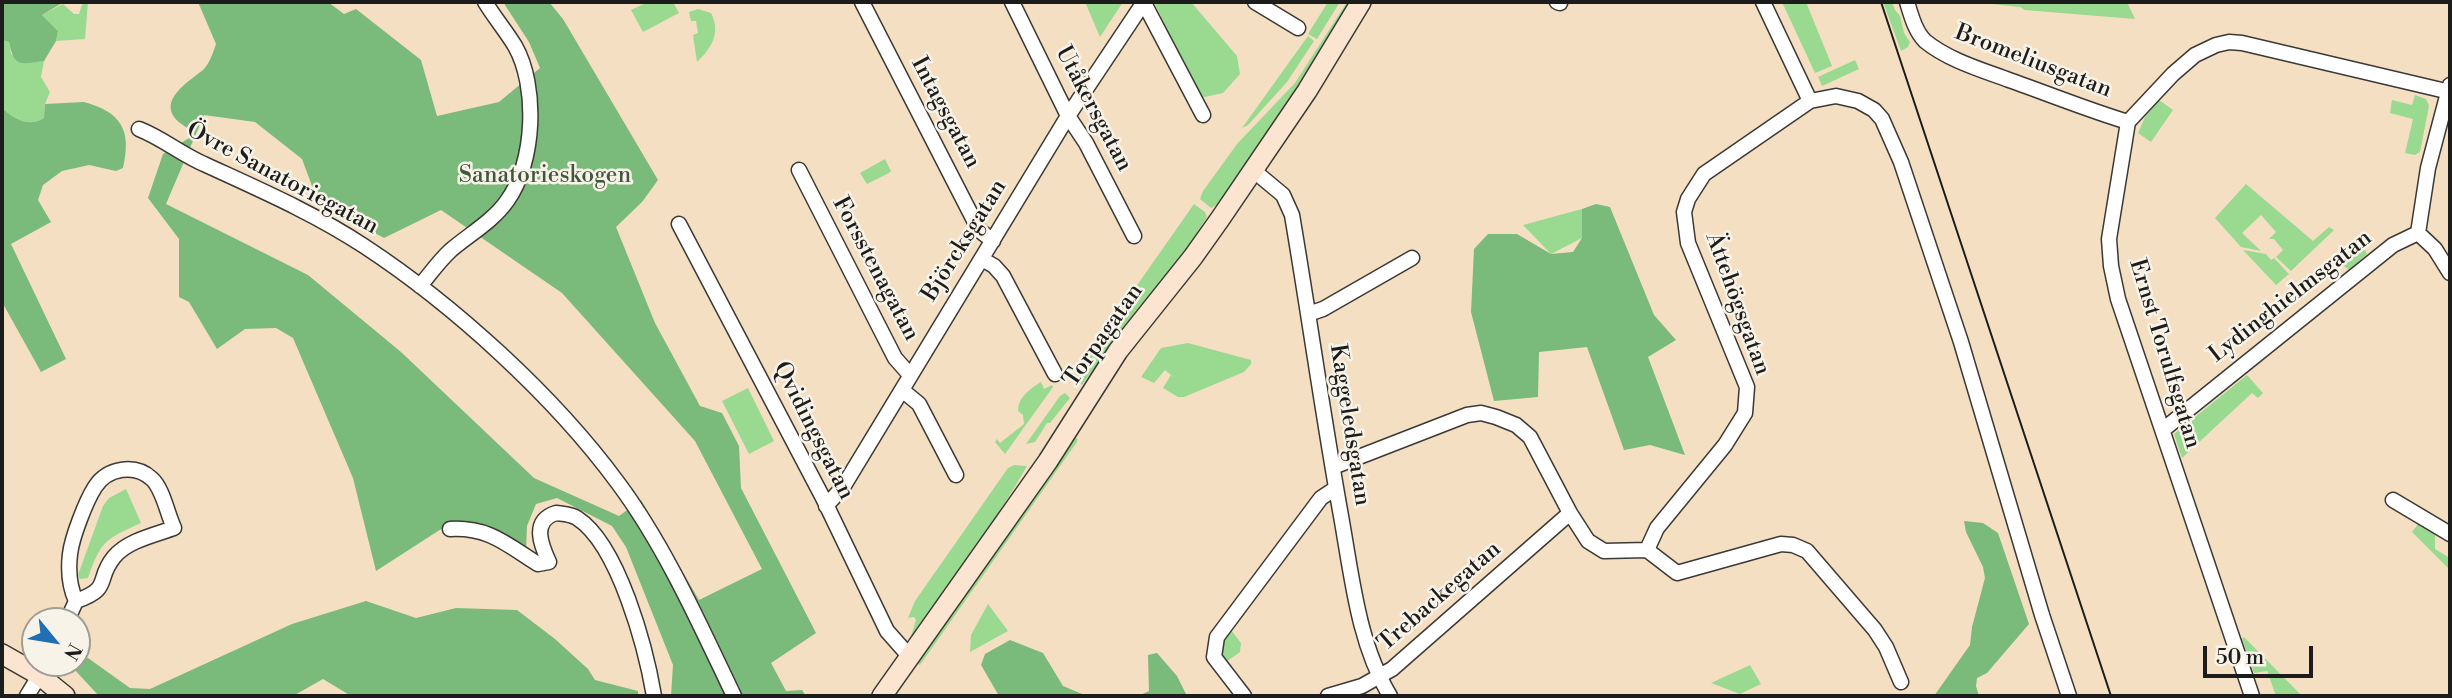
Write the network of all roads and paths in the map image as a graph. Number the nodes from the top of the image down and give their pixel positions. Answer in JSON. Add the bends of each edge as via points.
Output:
{"nodes":[{"id":1,"x":485,"y":2,"type":"edge"},
{"id":2,"x":862,"y":2,"type":"edge"},
{"id":3,"x":1012,"y":2,"type":"edge"},
{"id":4,"x":1144,"y":2,"type":"edge"},
{"id":5,"x":1255,"y":2,"type":"edge"},
{"id":6,"x":1362,"y":2,"type":"edge"},
{"id":7,"x":1763,"y":2,"type":"edge"},
{"id":8,"x":1907,"y":2,"type":"edge"},
{"id":9,"x":1298,"y":28,"type":"dead end"},
{"id":10,"x":2449,"y":89,"type":"edge"},
{"id":11,"x":1810,"y":101,"type":"junction"},
{"id":12,"x":1203,"y":115,"type":"dead end"},
{"id":13,"x":1068,"y":116,"type":"junction"},
{"id":14,"x":2128,"y":122,"type":"junction"},
{"id":15,"x":139,"y":129,"type":"dead end"},
{"id":16,"x":1253,"y":170,"type":"junction"},
{"id":17,"x":789,"y":189,"type":"dead end"},
{"id":18,"x":679,"y":224,"type":"dead end"},
{"id":19,"x":2418,"y":233,"type":"junction"},
{"id":20,"x":1134,"y":236,"type":"dead end"},
{"id":21,"x":993,"y":241,"type":"junction"},
{"id":22,"x":1412,"y":258,"type":"dead end"},
{"id":23,"x":982,"y":259,"type":"junction"},
{"id":24,"x":2450,"y":273,"type":"edge"},
{"id":25,"x":419,"y":286,"type":"junction"},
{"id":26,"x":1308,"y":314,"type":"junction"},
{"id":27,"x":1055,"y":374,"type":"dead end"},
{"id":28,"x":911,"y":375,"type":"junction"},
{"id":29,"x":902,"y":390,"type":"junction"},
{"id":30,"x":2164,"y":429,"type":"junction"},
{"id":31,"x":1333,"y":467,"type":"junction"},
{"id":32,"x":956,"y":475,"type":"dead end"},
{"id":33,"x":1336,"y":488,"type":"junction"},
{"id":34,"x":2393,"y":500,"type":"dead end"},
{"id":35,"x":826,"y":506,"type":"junction"},
{"id":36,"x":1570,"y":513,"type":"junction"},
{"id":37,"x":450,"y":529,"type":"dead end"},
{"id":38,"x":2450,"y":534,"type":"edge"},
{"id":39,"x":1647,"y":550,"type":"junction"},
{"id":40,"x":76,"y":601,"type":"junction"},
{"id":41,"x":73,"y":607,"type":"edge"},
{"id":42,"x":2,"y":654,"type":"edge"},
{"id":43,"x":910,"y":657,"type":"junction"},
{"id":44,"x":21,"y":661,"type":"edge"},
{"id":45,"x":38,"y":677,"type":"edge"},
{"id":46,"x":50,"y":677,"type":"edge"},
{"id":47,"x":1379,"y":678,"type":"junction"},
{"id":48,"x":1900,"y":682,"type":"dead end"},
{"id":49,"x":27,"y":696,"type":"edge"},
{"id":50,"x":65,"y":696,"type":"edge"},
{"id":51,"x":654,"y":696,"type":"edge"},
{"id":52,"x":734,"y":696,"type":"edge"},
{"id":53,"x":882,"y":696,"type":"edge"},
{"id":54,"x":1244,"y":696,"type":"edge"},
{"id":55,"x":1328,"y":696,"type":"edge"},
{"id":56,"x":1390,"y":696,"type":"edge"},
{"id":57,"x":2070,"y":696,"type":"edge"},
{"id":58,"x":2252,"y":696,"type":"edge"}],
"edges":[{"from":1,"to":25,"type":"street","via":[[525,69],[530,130],[524,163],[508,200],[449,252]]},
{"from":2,"to":21,"type":"street","name":"Intagsgatan","via":[[979,230]]},
{"from":3,"to":13,"type":"street","name":"Utåkersgatan"},
{"from":4,"to":12,"type":"street"},
{"from":4,"to":13,"type":"street","name":"Björcksgatan"},
{"from":5,"to":9,"type":"street"},
{"from":6,"to":16,"type":"street","name":"Torpagatan"},
{"from":7,"to":11,"type":"street"},
{"from":8,"to":14,"type":"street","name":"Bromeliusgatan","via":[[1918,31],[1934,48]]},
{"from":10,"to":14,"type":"street","via":[[2228,42],[2194,55]]},
{"from":10,"to":19,"type":"street","via":[[2428,168]]},
{"from":11,"to":39,"type":"street","name":"Ättehögsgatan","via":[[1704,174],[1688,199],[1684,212],[1688,243],[1746,387],[1745,413],[1725,445],[1657,527]]},
{"from":11,"to":57,"type":"street","name":"Ättehögsgatan","via":[[1836,96],[1858,101],[1874,110],[1889,130],[1961,342]]},
{"from":13,"to":20,"type":"street","name":"Utåkersgatan"},
{"from":13,"to":21,"type":"street","name":"Björcksgatan"},
{"from":14,"to":30,"type":"street","name":"Ernst Torulfsgatan","via":[[2109,239],[2111,266],[2118,299]]},
{"from":15,"to":25,"type":"street","name":"Övre Sanatoriegatan","via":[[323,221]]},
{"from":16,"to":26,"type":"street","name":"Kaggeledsgatan","via":[[1283,195],[1292,215]]},
{"from":16,"to":43,"type":"street","name":"Torpagatan","via":[[1193,257],[1118,351],[1048,461]]},
{"from":17,"to":28,"type":"street","name":"Forsstenagatan","via":[[801,176],[895,358]]},
{"from":18,"to":35,"type":"street","name":"Qvidingsgatan"},
{"from":19,"to":24,"type":"street","via":[[2435,248]]},
{"from":19,"to":30,"type":"street","name":"Lydinghielmsgatan","via":[[2393,245]]},
{"from":21,"to":23,"type":"street","name":"Björcksgatan"},
{"from":22,"to":26,"type":"street"},
{"from":23,"to":27,"type":"street","via":[[1003,276]]},
{"from":23,"to":28,"type":"street","name":"Björcksgatan"},
{"from":25,"to":52,"type":"street","name":"Övre Sanatoriegatan","via":[[517,371],[618,483],[671,571]]},
{"from":26,"to":31,"type":"street","name":"Kaggeledsgatan"},
{"from":28,"to":29,"type":"street","name":"Björcksgatan"},
{"from":29,"to":32,"type":"street","via":[[919,404]]},
{"from":29,"to":35,"type":"street","name":"Björcksgatan","via":[[843,487]]},
{"from":30,"to":58,"type":"street","name":"Ernst Torulfsgatan"},
{"from":31,"to":33,"type":"street","name":"Kaggeledsgatan"},
{"from":31,"to":36,"type":"street","via":[[1481,412],[1516,425],[1530,437]]},
{"from":33,"to":47,"type":"street","name":"Kaggeledsgatan","via":[[1369,654]]},
{"from":33,"to":54,"type":"street","via":[[1321,498],[1217,638],[1214,657]]},
{"from":34,"to":38,"type":"street"},
{"from":35,"to":43,"type":"street","name":"Qvidingsgatan","via":[[887,631]]},
{"from":36,"to":39,"type":"street","via":[[1588,541],[1604,551]]},
{"from":36,"to":47,"type":"street","name":"Trebackegatan"},
{"from":37,"to":51,"type":"street","via":[[482,530],[544,564],[549,562],[539,538],[544,519],[555,513],[578,518],[626,590]]},
{"from":39,"to":48,"type":"street","via":[[1677,573],[1781,544],[1807,551],[1875,630]]},
{"from":40,"to":40,"type":"street","via":[[94,595],[108,565],[121,551],[174,528],[159,490],[142,472],[125,468],[100,481],[90,497],[70,554],[70,588]]},
{"from":40,"to":41,"type":"street"},
{"from":42,"to":44,"type":"street"},
{"from":43,"to":53,"type":"street","name":"Torpagatan"},
{"from":45,"to":49,"type":"street"},
{"from":46,"to":50,"type":"street"},
{"from":47,"to":55,"type":"street","name":"Trebackegatan"},
{"from":47,"to":56,"type":"street","name":"Kaggeledsgatan"}]}
